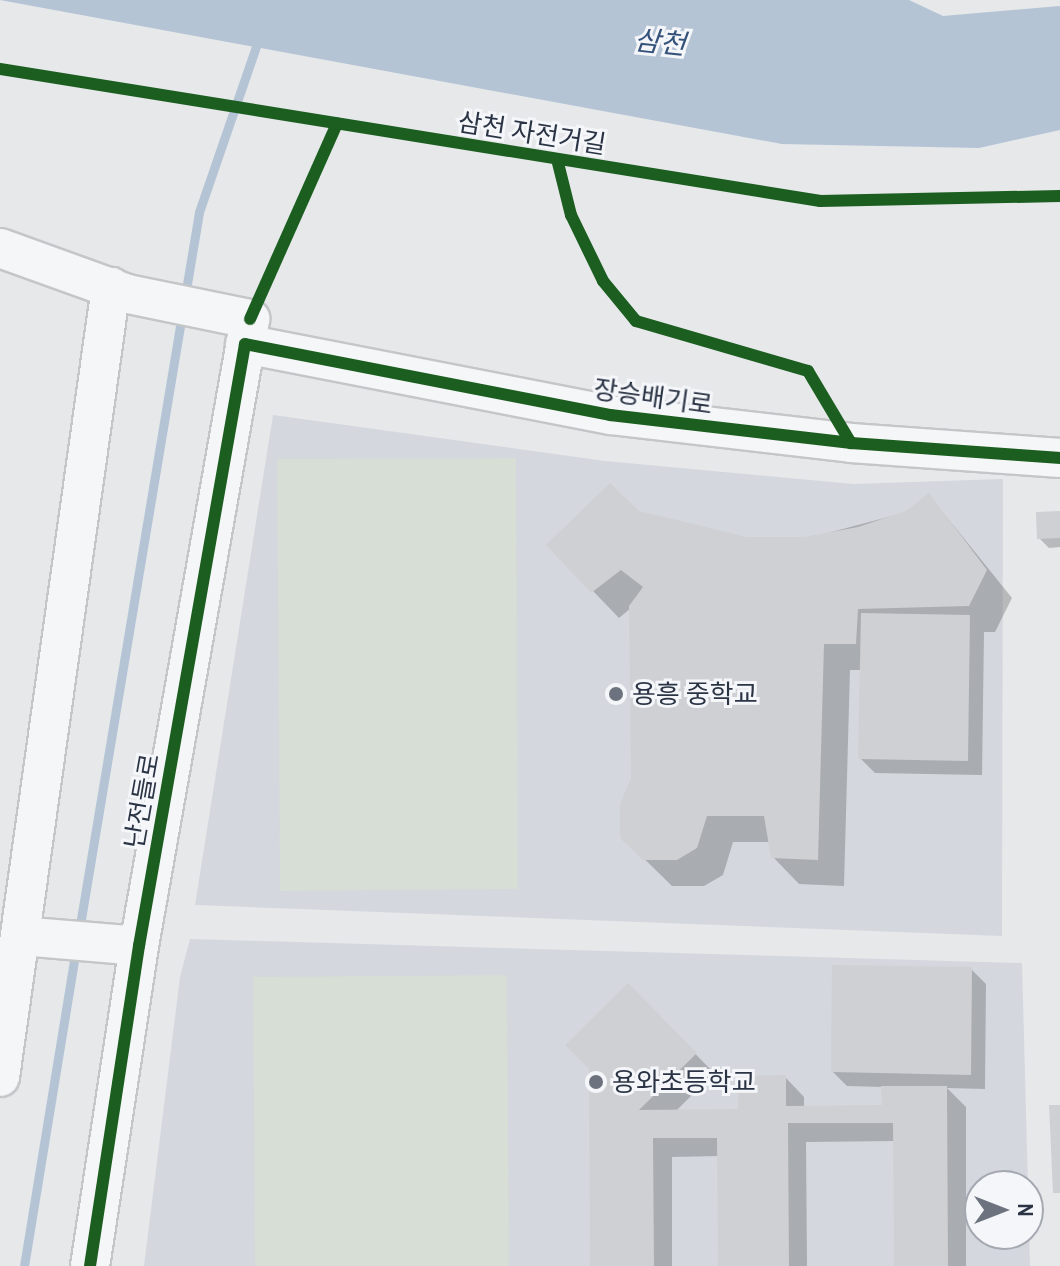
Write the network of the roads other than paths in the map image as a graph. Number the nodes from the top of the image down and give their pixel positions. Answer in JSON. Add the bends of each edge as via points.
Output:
{"nodes":[{"id":1,"x":0,"y":248,"type":"edge"},
{"id":2,"x":120,"y":291,"type":"junction"},
{"id":3,"x":247,"y":331,"type":"junction"},
{"id":4,"x":1060,"y":458,"type":"edge"},
{"id":5,"x":20,"y":936,"type":"junction"},
{"id":6,"x":139,"y":946,"type":"junction"},
{"id":7,"x":0,"y":1077,"type":"edge"},
{"id":8,"x":90,"y":1266,"type":"edge"}],
"edges":[{"from":1,"to":2,"type":"street","name":"장승배기로"},
{"from":2,"to":3,"type":"street","name":"장승배기로"},
{"from":2,"to":5,"type":"street"},
{"from":3,"to":4,"type":"street","name":"장승배기로","via":[[610,415],[851,443]]},
{"from":3,"to":6,"type":"street","name":"난전들로"},
{"from":5,"to":6,"type":"street"},
{"from":5,"to":7,"type":"street"},
{"from":6,"to":8,"type":"street","name":"난전들로"}]}
